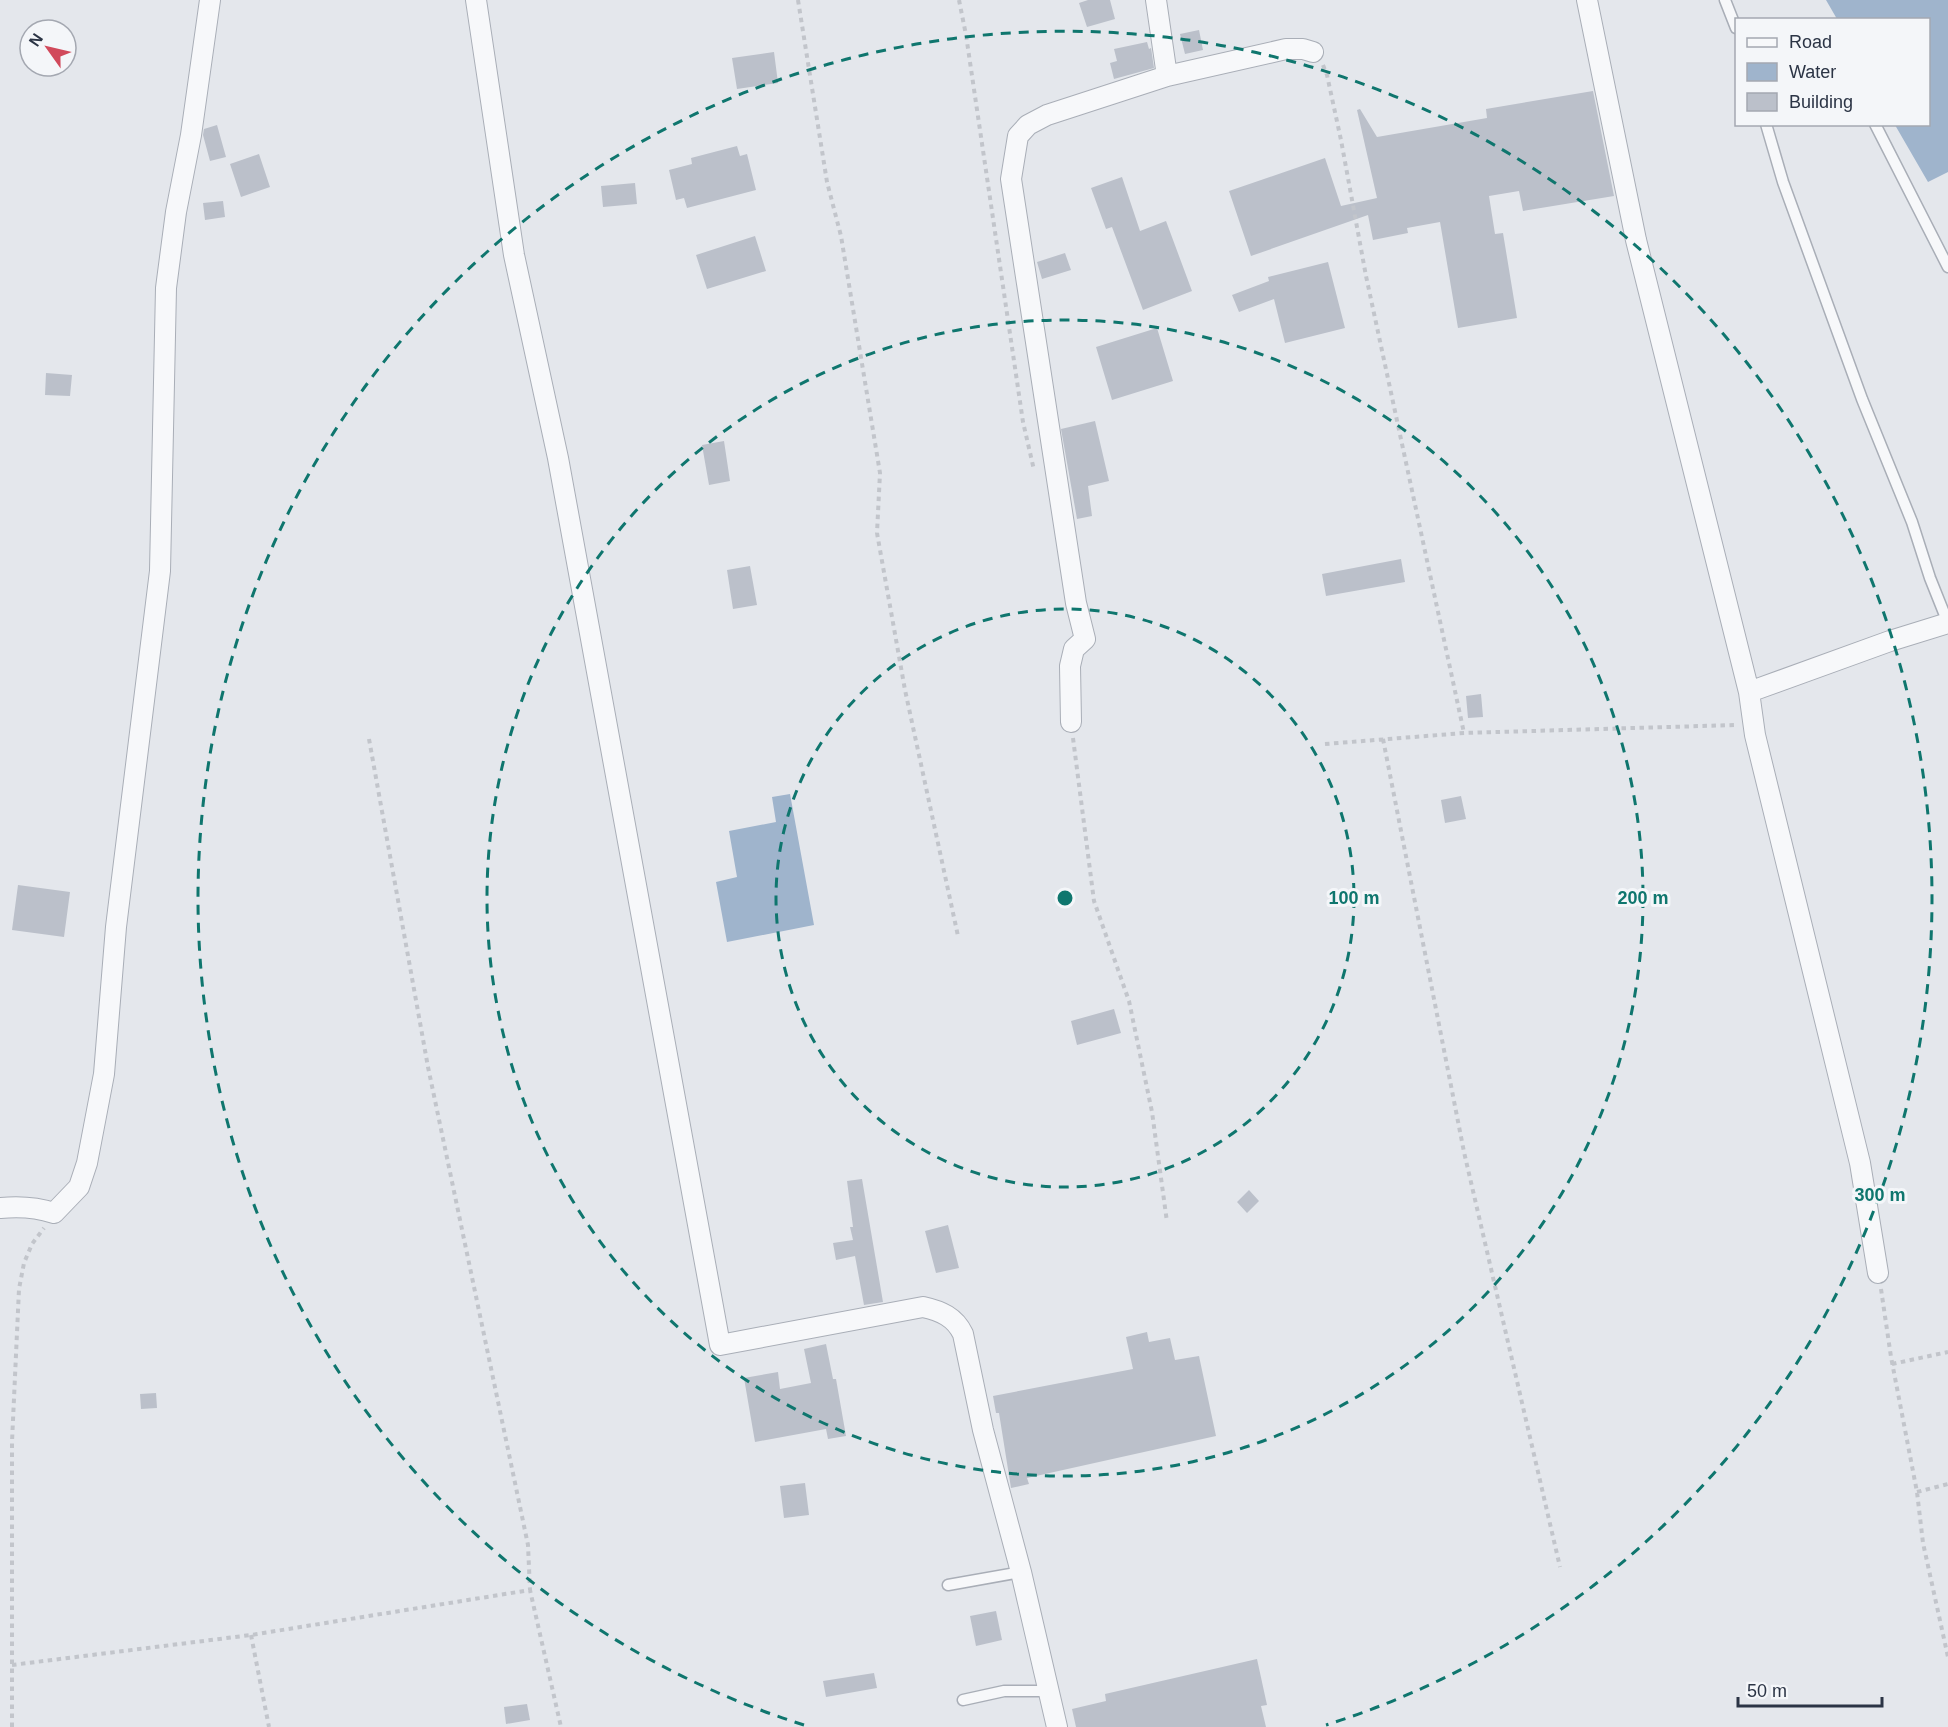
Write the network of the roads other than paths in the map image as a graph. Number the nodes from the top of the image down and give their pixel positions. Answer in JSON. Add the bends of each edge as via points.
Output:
{"nodes":[{"id":1,"x":210,"y":0,"type":"edge"},
{"id":2,"x":476,"y":0,"type":"edge"},
{"id":3,"x":1156,"y":0,"type":"edge"},
{"id":4,"x":1587,"y":0,"type":"edge"},
{"id":5,"x":1725,"y":0,"type":"edge"},
{"id":6,"x":1735,"y":23,"type":"edge"},
{"id":7,"x":1313,"y":52,"type":"road end"},
{"id":8,"x":1167,"y":76,"type":"junction"},
{"id":9,"x":1767,"y":126,"type":"edge"},
{"id":10,"x":1876,"y":126,"type":"edge"},
{"id":11,"x":1948,"y":267,"type":"edge"},
{"id":12,"x":1948,"y":623,"type":"edge"},
{"id":13,"x":1749,"y":692,"type":"junction"},
{"id":14,"x":1071,"y":722,"type":"road end"},
{"id":15,"x":0,"y":1208,"type":"edge"},
{"id":16,"x":1878,"y":1273,"type":"road end"},
{"id":17,"x":1021,"y":1572,"type":"junction"},
{"id":18,"x":948,"y":1585,"type":"dead end"},
{"id":19,"x":1048,"y":1691,"type":"junction"},
{"id":20,"x":963,"y":1700,"type":"dead end"},
{"id":21,"x":1057,"y":1727,"type":"edge"}],
"edges":[{"from":1,"to":15,"type":"street","via":[[166,288],[160,571],[116,927],[104,1074],[79,1187],[54,1213],[20,1206]]},
{"from":2,"to":17,"type":"street","via":[[514,255],[558,458],[720,1345],[923,1307],[958,1322]]},
{"from":3,"to":8,"type":"street"},
{"from":4,"to":13,"type":"street","via":[[1636,240]]},
{"from":5,"to":6,"type":"lane"},
{"from":7,"to":8,"type":"street","via":[[1286,49]]},
{"from":8,"to":14,"type":"street","via":[[1047,115],[1028,125],[1018,136],[1014,153],[1011,179],[1076,603],[1085,639],[1074,649],[1070,666]]},
{"from":9,"to":12,"type":"lane","via":[[1858,388]]},
{"from":10,"to":11,"type":"lane"},
{"from":12,"to":13,"type":"street"},
{"from":13,"to":16,"type":"street","via":[[1860,1163]]},
{"from":17,"to":18,"type":"lane"},
{"from":17,"to":19,"type":"street"},
{"from":19,"to":20,"type":"lane","via":[[1004,1692]]},
{"from":19,"to":21,"type":"street"}]}
